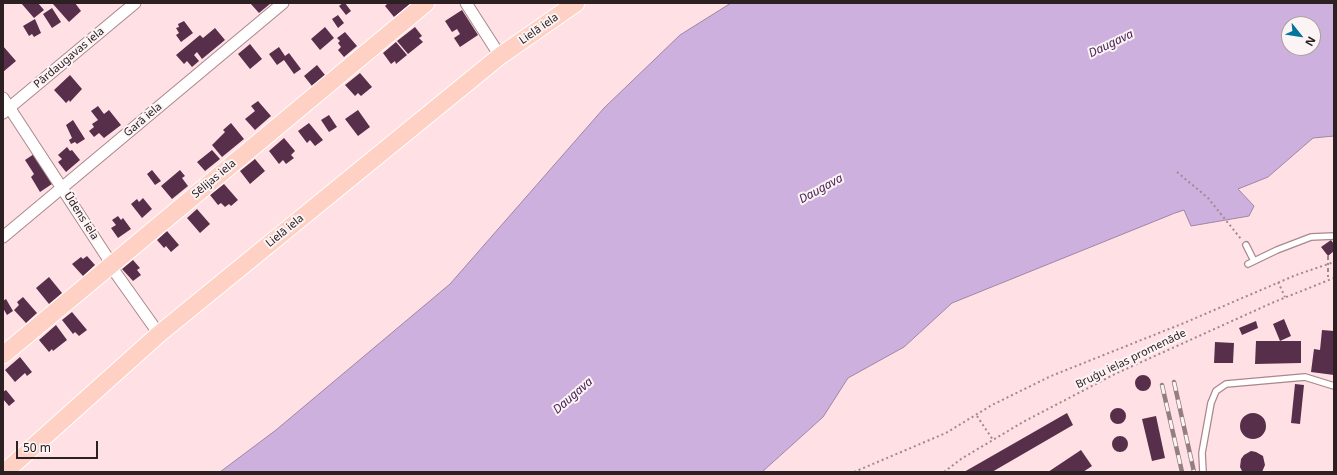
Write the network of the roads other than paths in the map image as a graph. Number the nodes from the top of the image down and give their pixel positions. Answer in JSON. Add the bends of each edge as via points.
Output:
{"nodes":[{"id":1,"x":135,"y":3,"type":"edge"},
{"id":2,"x":283,"y":3,"type":"edge"},
{"id":3,"x":426,"y":3,"type":"edge"},
{"id":4,"x":466,"y":3,"type":"edge"},
{"id":5,"x":576,"y":3,"type":"edge"},
{"id":6,"x":500,"y":56,"type":"junction"},
{"id":7,"x":3,"y":98,"type":"edge"},
{"id":8,"x":6,"y":110,"type":"edge"},
{"id":9,"x":62,"y":187,"type":"junction"},
{"id":10,"x":1334,"y":236,"type":"edge"},
{"id":11,"x":3,"y":237,"type":"edge"},
{"id":12,"x":1246,"y":245,"type":"road end"},
{"id":13,"x":1254,"y":261,"type":"junction"},
{"id":14,"x":1248,"y":264,"type":"dead end"},
{"id":15,"x":110,"y":265,"type":"junction"},
{"id":16,"x":159,"y":334,"type":"junction"},
{"id":17,"x":3,"y":355,"type":"edge"},
{"id":18,"x":1334,"y":386,"type":"edge"},
{"id":19,"x":5,"y":472,"type":"edge"},
{"id":20,"x":1203,"y":472,"type":"edge"}],
"edges":[{"from":1,"to":8,"type":"street","name":"Pārdaugavas iela"},
{"from":2,"to":9,"type":"street","name":"Garā iela"},
{"from":3,"to":15,"type":"main road","name":"Sēlijas iela"},
{"from":4,"to":6,"type":"street"},
{"from":5,"to":6,"type":"main road","name":"Lielā iela"},
{"from":6,"to":16,"type":"main road","name":"Lielā iela"},
{"from":7,"to":8,"type":"street","name":"Ūdens iela"},
{"from":8,"to":9,"type":"street","name":"Ūdens iela"},
{"from":9,"to":11,"type":"street","name":"Garā iela"},
{"from":9,"to":15,"type":"street","name":"Ūdens iela"},
{"from":10,"to":13,"type":"lane","via":[[1311,237]]},
{"from":12,"to":13,"type":"lane"},
{"from":13,"to":14,"type":"lane"},
{"from":15,"to":16,"type":"street","name":"Ūdens iela"},
{"from":15,"to":17,"type":"main road","name":"Sēlijas iela"},
{"from":16,"to":19,"type":"main road","name":"Lielā iela"},
{"from":18,"to":20,"type":"lane","via":[[1305,377],[1226,384],[1216,392],[1211,403],[1202,453]]}]}
